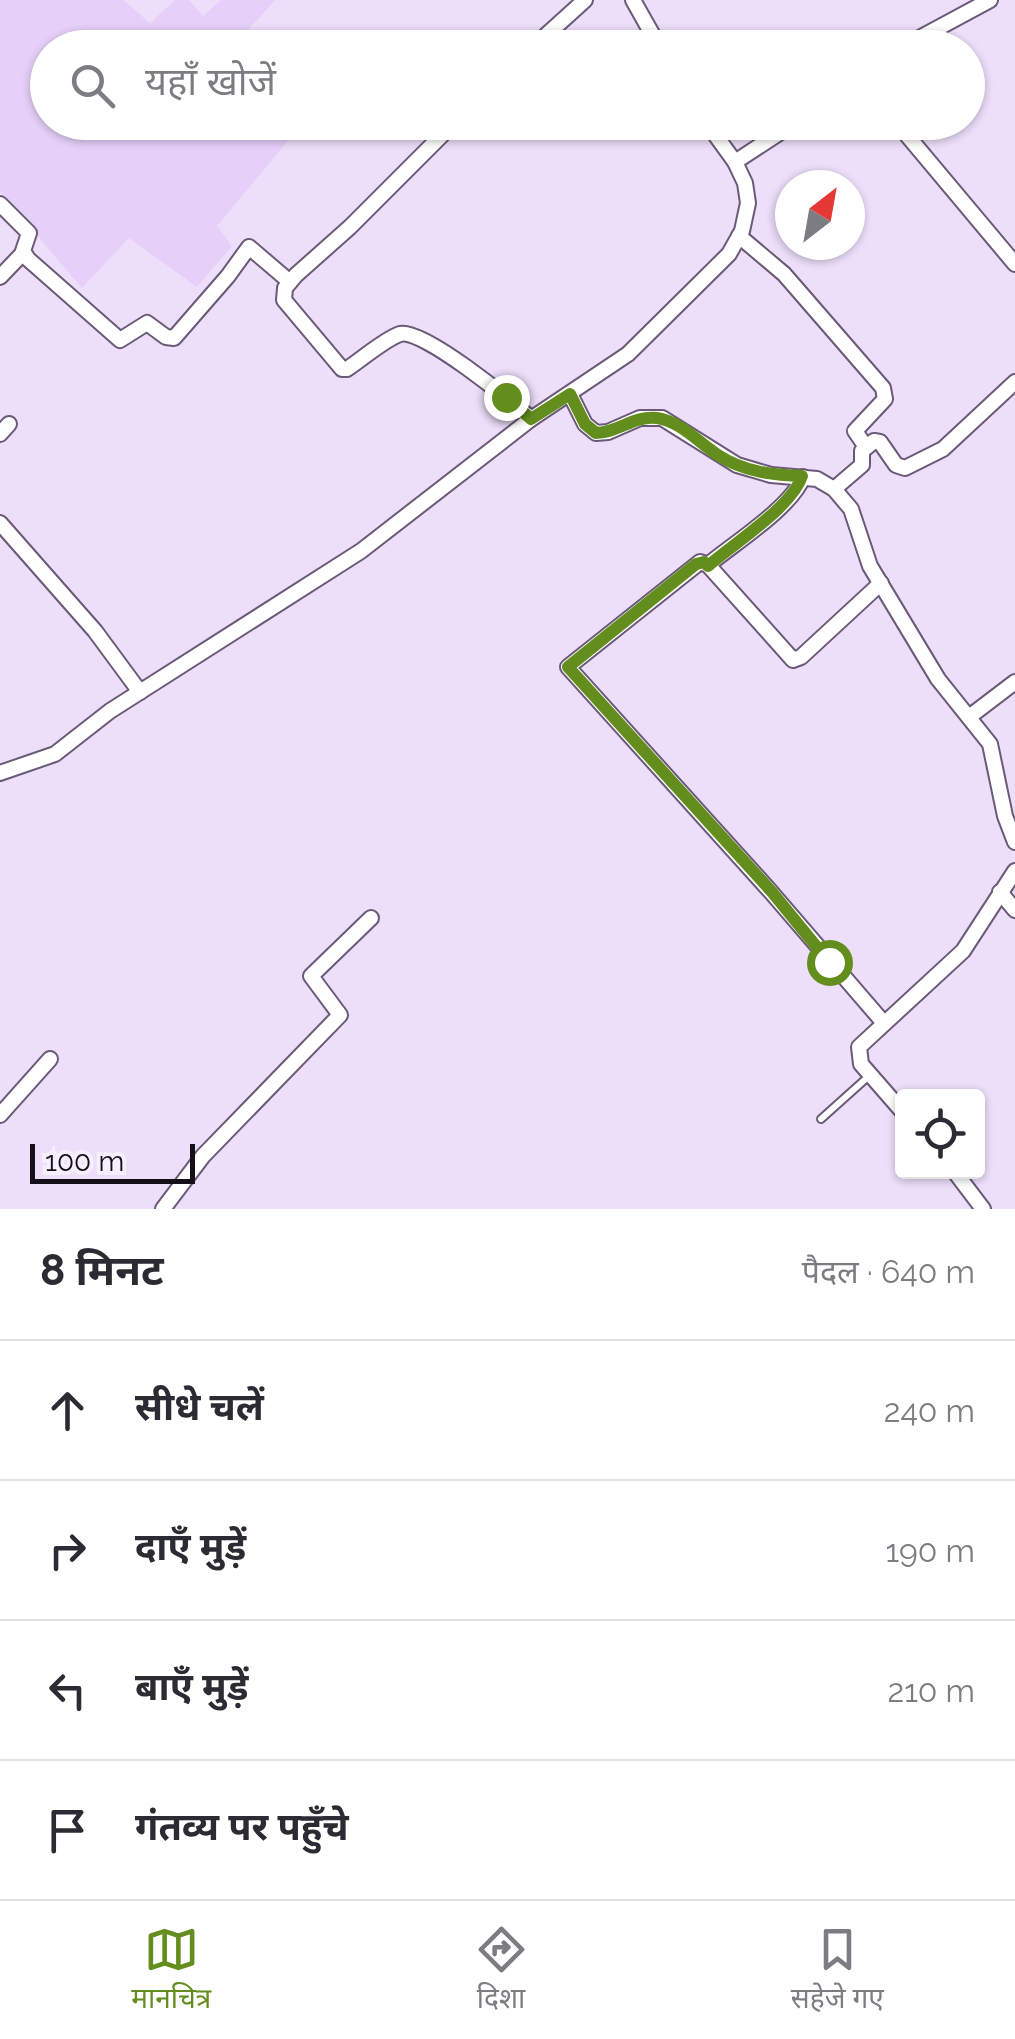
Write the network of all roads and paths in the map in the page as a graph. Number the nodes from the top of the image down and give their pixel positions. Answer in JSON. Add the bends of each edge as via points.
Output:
{"nodes":[{"id":1,"x":585,"y":0,"type":"edge"},
{"id":2,"x":634,"y":0,"type":"edge"},
{"id":3,"x":990,"y":0,"type":"edge"},
{"id":4,"x":552,"y":30,"type":"edge"},
{"id":5,"x":650,"y":30,"type":"edge"},
{"id":6,"x":935,"y":30,"type":"edge"},
{"id":7,"x":437,"y":140,"type":"edge"},
{"id":8,"x":719,"y":140,"type":"edge"},
{"id":9,"x":769,"y":140,"type":"edge"},
{"id":10,"x":911,"y":140,"type":"edge"},
{"id":11,"x":735,"y":162,"type":"junction"},
{"id":12,"x":0,"y":204,"type":"edge"},
{"id":13,"x":739,"y":236,"type":"junction"},
{"id":14,"x":23,"y":253,"type":"junction"},
{"id":15,"x":1015,"y":264,"type":"edge"},
{"id":16,"x":0,"y":277,"type":"edge"},
{"id":17,"x":290,"y":282,"type":"junction"},
{"id":18,"x":1015,"y":382,"type":"edge"},
{"id":19,"x":570,"y":394,"type":"junction"},
{"id":20,"x":531,"y":419,"type":"junction"},
{"id":21,"x":866,"y":448,"type":"junction"},
{"id":22,"x":802,"y":476,"type":"junction"},
{"id":23,"x":834,"y":489,"type":"junction"},
{"id":24,"x":0,"y":522,"type":"edge"},
{"id":25,"x":708,"y":566,"type":"junction"},
{"id":26,"x":881,"y":583,"type":"junction"},
{"id":27,"x":1015,"y":682,"type":"edge"},
{"id":28,"x":140,"y":692,"type":"junction"},
{"id":29,"x":969,"y":717,"type":"junction"},
{"id":30,"x":0,"y":773,"type":"edge"},
{"id":31,"x":1015,"y":842,"type":"edge"},
{"id":32,"x":1015,"y":871,"type":"edge"},
{"id":33,"x":1000,"y":892,"type":"junction"},
{"id":34,"x":1015,"y":910,"type":"edge"},
{"id":35,"x":371,"y":918,"type":"dead end"},
{"id":36,"x":882,"y":1022,"type":"junction"},
{"id":37,"x":50,"y":1058,"type":"dead end"},
{"id":38,"x":870,"y":1075,"type":"junction"},
{"id":39,"x":895,"y":1103,"type":"edge"},
{"id":40,"x":0,"y":1115,"type":"edge"},
{"id":41,"x":821,"y":1119,"type":"dead end"},
{"id":42,"x":959,"y":1179,"type":"edge"},
{"id":43,"x":163,"y":1209,"type":"edge"},
{"id":44,"x":983,"y":1209,"type":"edge"}],
"edges":[{"from":1,"to":4,"type":"street"},
{"from":2,"to":5,"type":"street"},
{"from":3,"to":6,"type":"street"},
{"from":7,"to":17,"type":"street"},
{"from":8,"to":11,"type":"street"},
{"from":9,"to":11,"type":"street"},
{"from":10,"to":15,"type":"street"},
{"from":11,"to":13,"type":"street","via":[[748,203]]},
{"from":12,"to":14,"type":"street","via":[[29,233]]},
{"from":13,"to":19,"type":"street","via":[[729,254],[628,354]]},
{"from":13,"to":21,"type":"street","via":[[784,274],[883,388],[885,399],[855,432]]},
{"from":14,"to":16,"type":"street"},
{"from":14,"to":17,"type":"street","via":[[120,340],[147,324],[174,338],[246,248]]},
{"from":17,"to":20,"type":"street","via":[[284,300],[342,369],[398,334],[412,334]]},
{"from":18,"to":21,"type":"street","via":[[943,448],[905,468],[880,442]]},
{"from":19,"to":20,"type":"street"},
{"from":19,"to":22,"type":"street","via":[[596,433],[662,418],[736,465]]},
{"from":20,"to":28,"type":"street","via":[[361,550]]},
{"from":21,"to":23,"type":"street","via":[[864,462]]},
{"from":22,"to":23,"type":"street"},
{"from":22,"to":25,"type":"street","via":[[797,490]]},
{"from":23,"to":26,"type":"street","via":[[851,510]]},
{"from":24,"to":28,"type":"street"},
{"from":25,"to":26,"type":"street","via":[[793,660]]},
{"from":25,"to":36,"type":"street","via":[[696,564],[568,667]]},
{"from":26,"to":29,"type":"street","via":[[938,679]]},
{"from":27,"to":29,"type":"street"},
{"from":28,"to":30,"type":"street","via":[[55,754]]},
{"from":29,"to":31,"type":"street","via":[[990,744]]},
{"from":32,"to":33,"type":"street"},
{"from":33,"to":34,"type":"street"},
{"from":33,"to":36,"type":"street","via":[[962,951]]},
{"from":35,"to":43,"type":"street","via":[[311,976],[340,1015],[203,1156]]},
{"from":36,"to":38,"type":"street","via":[[860,1047]]},
{"from":37,"to":40,"type":"street"},
{"from":38,"to":39,"type":"street"},
{"from":38,"to":41,"type":"lane"},
{"from":42,"to":44,"type":"street"}]}
